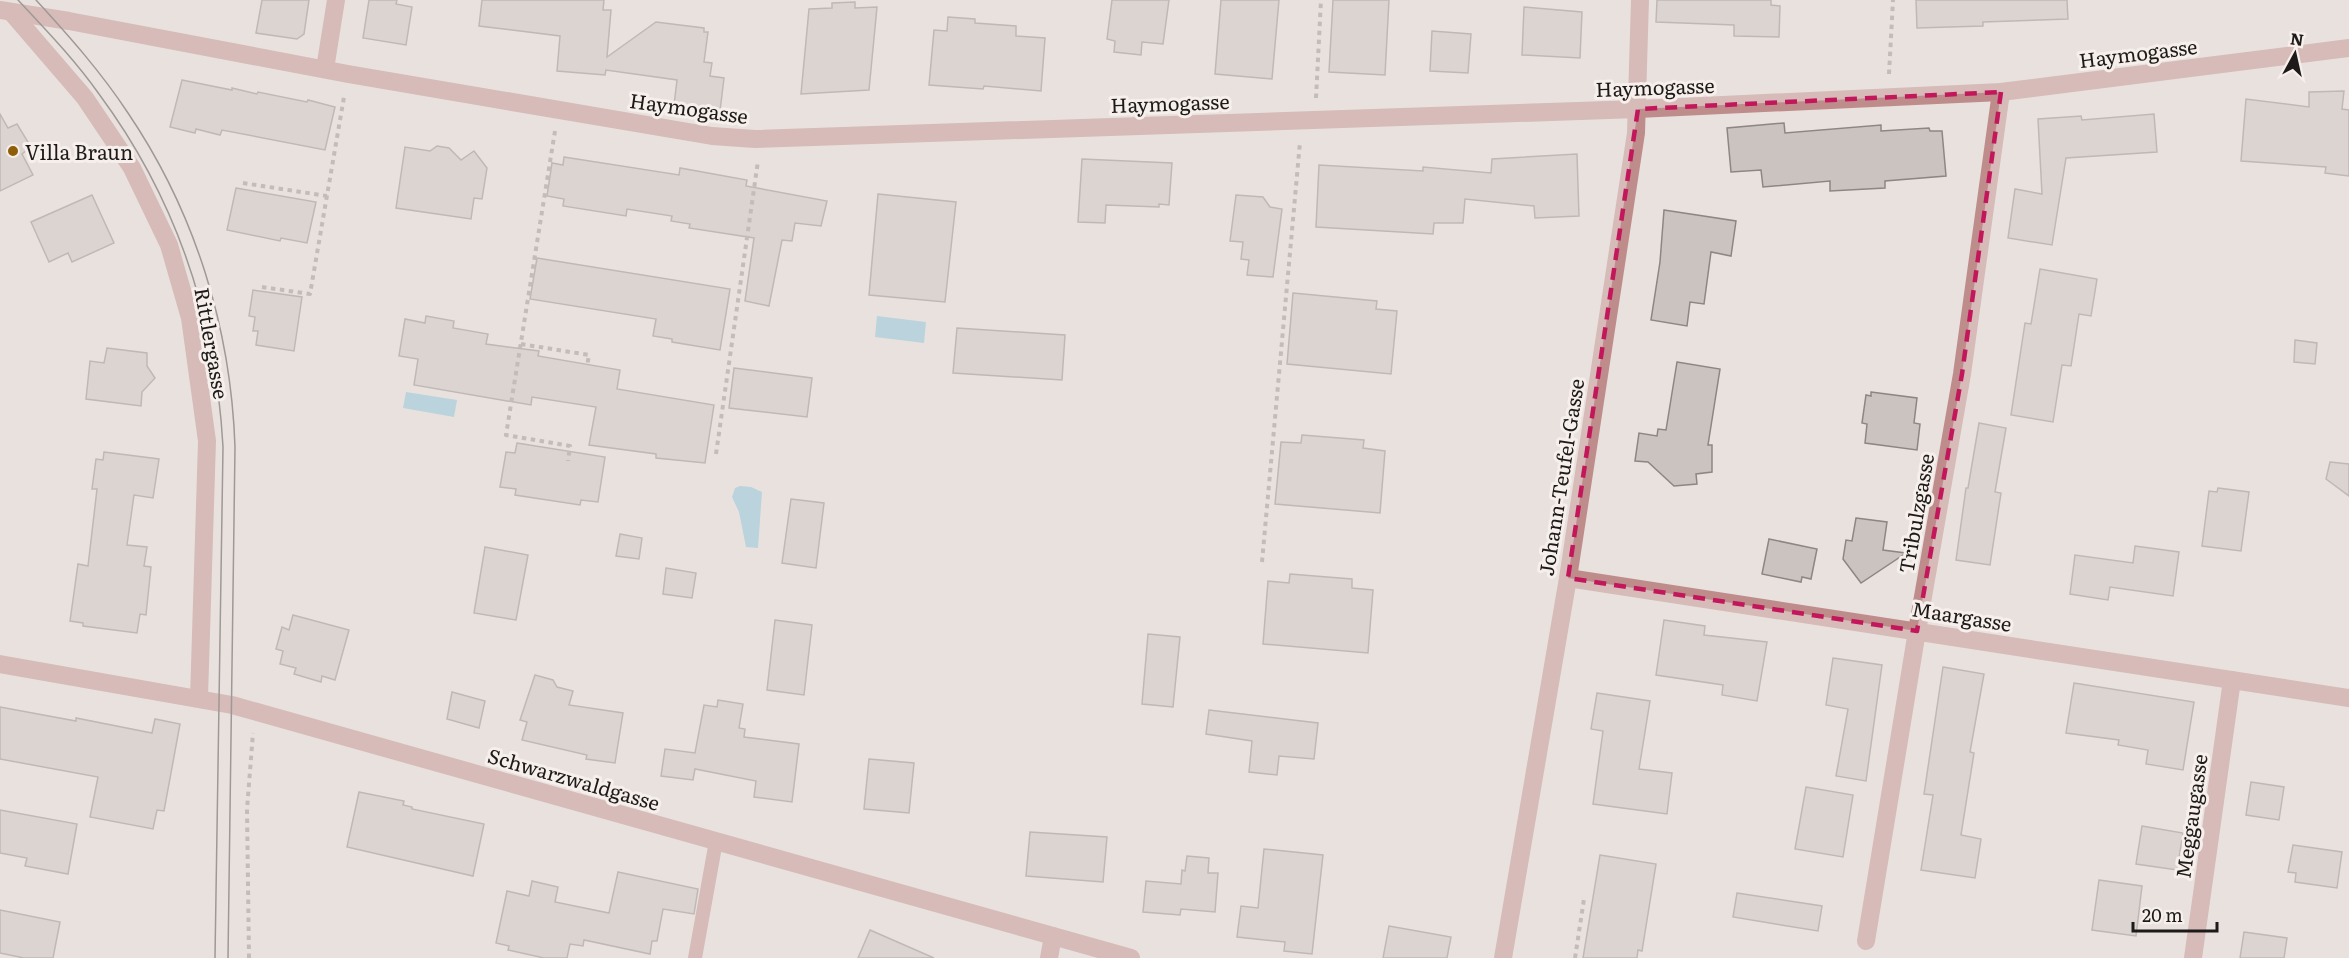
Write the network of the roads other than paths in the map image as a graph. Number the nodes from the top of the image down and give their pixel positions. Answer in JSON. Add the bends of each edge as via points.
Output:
{"nodes":[{"id":1,"x":336,"y":0,"type":"edge"},
{"id":2,"x":1640,"y":0,"type":"edge"},
{"id":3,"x":6,"y":11,"type":"edge"},
{"id":4,"x":2349,"y":48,"type":"edge"},
{"id":5,"x":325,"y":69,"type":"junction"},
{"id":6,"x":2001,"y":92,"type":"junction"},
{"id":7,"x":1638,"y":109,"type":"junction"},
{"id":8,"x":1568,"y":578,"type":"junction"},
{"id":9,"x":1917,"y":631,"type":"junction"},
{"id":10,"x":0,"y":664,"type":"edge"},
{"id":11,"x":2232,"y":681,"type":"junction"},
{"id":12,"x":199,"y":698,"type":"junction"},
{"id":13,"x":2349,"y":698,"type":"edge"},
{"id":14,"x":716,"y":841,"type":"junction"},
{"id":15,"x":1053,"y":936,"type":"junction"},
{"id":16,"x":1866,"y":941,"type":"dead end"},
{"id":17,"x":695,"y":958,"type":"edge"},
{"id":18,"x":1048,"y":958,"type":"edge"},
{"id":19,"x":1131,"y":958,"type":"edge"},
{"id":20,"x":1503,"y":958,"type":"edge"},
{"id":21,"x":2193,"y":958,"type":"edge"}],
"edges":[{"from":1,"to":5,"type":"street"},
{"from":2,"to":7,"type":"street","name":"Johann-Teufel-Gasse"},
{"from":3,"to":5,"type":"street","name":"Haymogasse"},
{"from":3,"to":12,"type":"street","name":"Rittlergasse","via":[[85,98],[132,168],[169,245],[190,318],[207,441]]},
{"from":4,"to":6,"type":"street","name":"Haymogasse"},
{"from":5,"to":7,"type":"street","name":"Haymogasse","via":[[712,136],[761,138]]},
{"from":6,"to":7,"type":"street","name":"Haymogasse"},
{"from":6,"to":9,"type":"street","name":"Tribulzgasse","via":[[1962,374]]},
{"from":7,"to":8,"type":"street","name":"Johann-Teufel-Gasse"},
{"from":8,"to":9,"type":"street","name":"Maargasse"},
{"from":8,"to":20,"type":"street","name":"Johann-Teufel-Gasse"},
{"from":9,"to":11,"type":"street","name":"Maargasse"},
{"from":9,"to":16,"type":"street","name":"Tribulzgasse"},
{"from":10,"to":12,"type":"street","name":"Schwarzwaldgasse"},
{"from":11,"to":13,"type":"street","name":"Maargasse"},
{"from":11,"to":21,"type":"street","name":"Meggaugasse"},
{"from":12,"to":14,"type":"street","name":"Schwarzwaldgasse"},
{"from":14,"to":15,"type":"street","name":"Schwarzwaldgasse"},
{"from":14,"to":17,"type":"lane"},
{"from":15,"to":18,"type":"street"},
{"from":15,"to":19,"type":"street","name":"Schwarzwaldgasse"}]}
